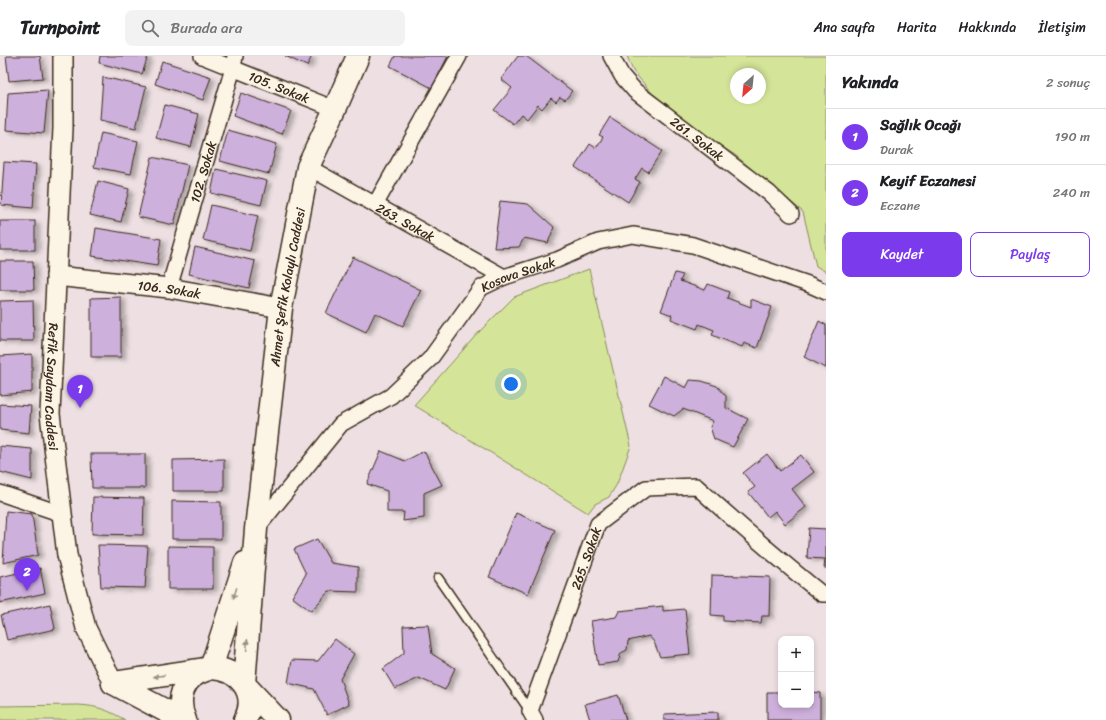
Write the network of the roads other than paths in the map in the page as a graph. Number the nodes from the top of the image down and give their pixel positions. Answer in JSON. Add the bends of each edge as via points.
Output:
{"nodes":[{"id":1,"x":63,"y":56,"type":"edge"},
{"id":2,"x":202,"y":56,"type":"edge"},
{"id":3,"x":358,"y":56,"type":"edge"},
{"id":4,"x":459,"y":56,"type":"edge"},
{"id":5,"x":611,"y":56,"type":"edge"},
{"id":6,"x":234,"y":62,"type":"edge"},
{"id":7,"x":335,"y":109,"type":"junction"},
{"id":8,"x":308,"y":167,"type":"junction"},
{"id":9,"x":375,"y":205,"type":"junction"},
{"id":10,"x":791,"y":214,"type":"dead end"},
{"id":11,"x":56,"y":276,"type":"junction"},
{"id":12,"x":504,"y":277,"type":"junction"},
{"id":13,"x":169,"y":288,"type":"junction"},
{"id":14,"x":826,"y":292,"type":"edge"},
{"id":15,"x":281,"y":308,"type":"junction"},
{"id":16,"x":0,"y":493,"type":"edge"},
{"id":17,"x":62,"y":514,"type":"junction"},
{"id":18,"x":256,"y":529,"type":"junction"},
{"id":19,"x":438,"y":578,"type":"dead end"},
{"id":20,"x":826,"y":594,"type":"edge"},
{"id":21,"x":211,"y":668,"type":"junction"},
{"id":22,"x":113,"y":683,"type":"junction"},
{"id":23,"x":244,"y":684,"type":"junction"},
{"id":24,"x":533,"y":716,"type":"edge"},
{"id":25,"x":184,"y":720,"type":"edge"},
{"id":26,"x":245,"y":720,"type":"edge"},
{"id":27,"x":278,"y":720,"type":"edge"}],
"edges":[{"from":1,"to":11,"type":"street","name":"Refik Saydam Caddesi","via":[[63,128]]},
{"from":2,"to":6,"type":"street","name":"105. Sokak"},
{"from":3,"to":7,"type":"main road","name":"Ahmet Şefik Kolaylı Caddesi"},
{"from":4,"to":9,"type":"street"},
{"from":5,"to":10,"type":"street","name":"261. Sokak","via":[[622,76],[635,91],[769,193]]},
{"from":6,"to":7,"type":"street","name":"105. Sokak"},
{"from":6,"to":13,"type":"street","name":"102. Sokak"},
{"from":7,"to":8,"type":"main road","name":"Ahmet Şefik Kolaylı Caddesi"},
{"from":8,"to":9,"type":"street","name":"263. Sokak"},
{"from":8,"to":15,"type":"main road","name":"Ahmet Şefik Kolaylı Caddesi"},
{"from":9,"to":12,"type":"street","name":"263. Sokak"},
{"from":11,"to":13,"type":"street","name":"106. Sokak"},
{"from":11,"to":17,"type":"street","name":"Refik Saydam Caddesi","via":[[50,414]]},
{"from":12,"to":14,"type":"street","name":"Kosova Sokak","via":[[557,260],[598,242],[633,235],[693,245]]},
{"from":12,"to":18,"type":"street","name":"Kosova Sokak","via":[[481,288],[430,359],[391,396],[341,424]]},
{"from":13,"to":15,"type":"street","name":"106. Sokak"},
{"from":15,"to":18,"type":"main road","name":"Ahmet Şefik Kolaylı Caddesi"},
{"from":16,"to":17,"type":"street"},
{"from":17,"to":22,"type":"street","name":"Refik Saydam Caddesi","via":[[67,555],[86,628]]},
{"from":18,"to":21,"type":"main road","one_way":true},
{"from":23,"to":18,"type":"main road","one_way":true},
{"from":19,"to":24,"type":"lane"},
{"from":20,"to":24,"type":"street","name":"265. Sokak","via":[[822,594],[797,574],[696,486],[646,488],[598,524]]},
{"from":21,"to":22,"type":"main road","one_way":true},
{"from":21,"to":23,"type":"main road","via":[[230,672]]},
{"from":21,"to":25,"type":"main road","via":[[190,678],[184,688],[180,699]]},
{"from":22,"to":25,"type":"main road"},
{"from":23,"to":26,"type":"main road","via":[[249,693],[250,704]]},
{"from":23,"to":27,"type":"main road"}]}
